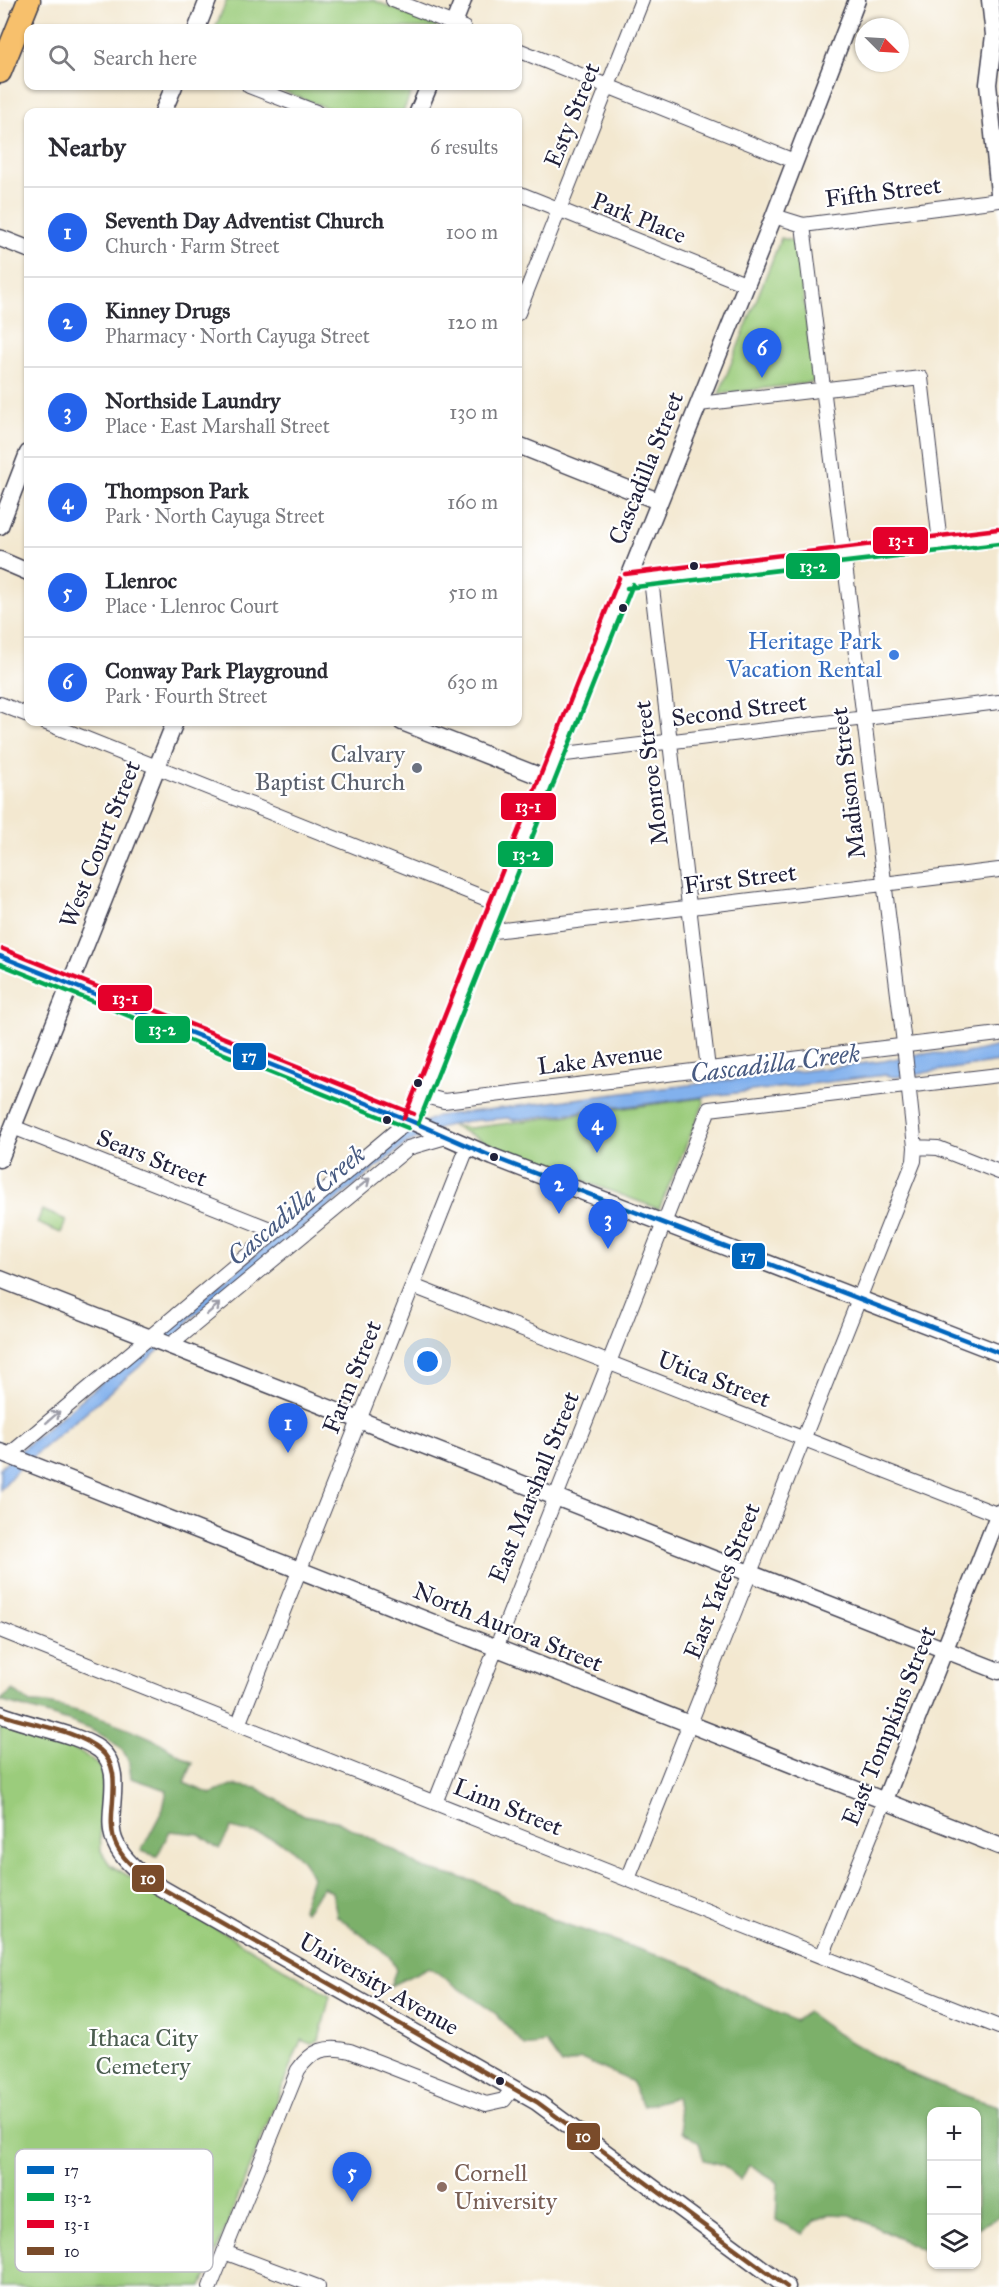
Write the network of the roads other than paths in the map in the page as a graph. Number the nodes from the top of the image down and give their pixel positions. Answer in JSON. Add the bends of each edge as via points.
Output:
{"nodes":[{"id":1,"x":28,"y":0,"type":"edge"},
{"id":2,"x":208,"y":0,"type":"edge"},
{"id":3,"x":393,"y":0,"type":"edge"},
{"id":4,"x":463,"y":0,"type":"edge"},
{"id":5,"x":642,"y":0,"type":"edge"},
{"id":6,"x":857,"y":0,"type":"edge"},
{"id":7,"x":990,"y":0,"type":"edge"},
{"id":8,"x":199,"y":24,"type":"edge"},
{"id":9,"x":449,"y":24,"type":"edge"},
{"id":10,"x":457,"y":24,"type":"edge"},
{"id":11,"x":997,"y":32,"type":"edge"},
{"id":12,"x":522,"y":52,"type":"edge"},
{"id":13,"x":0,"y":72,"type":"edge"},
{"id":14,"x":608,"y":86,"type":"junction"},
{"id":15,"x":172,"y":90,"type":"edge"},
{"id":16,"x":259,"y":90,"type":"edge"},
{"id":17,"x":427,"y":90,"type":"edge"},
{"id":18,"x":165,"y":108,"type":"edge"},
{"id":19,"x":306,"y":108,"type":"edge"},
{"id":20,"x":420,"y":108,"type":"edge"},
{"id":21,"x":794,"y":161,"type":"junction"},
{"id":22,"x":999,"y":193,"type":"edge"},
{"id":23,"x":522,"y":195,"type":"edge"},
{"id":24,"x":999,"y":200,"type":"edge"},
{"id":25,"x":559,"y":209,"type":"junction"},
{"id":26,"x":774,"y":216,"type":"junction"},
{"id":27,"x":803,"y":225,"type":"junction"},
{"id":28,"x":0,"y":238,"type":"edge"},
{"id":29,"x":24,"y":247,"type":"edge"},
{"id":30,"x":745,"y":284,"type":"junction"},
{"id":31,"x":522,"y":303,"type":"edge"},
{"id":32,"x":822,"y":389,"type":"junction"},
{"id":33,"x":699,"y":404,"type":"junction"},
{"id":34,"x":522,"y":447,"type":"edge"},
{"id":35,"x":24,"y":463,"type":"edge"},
{"id":36,"x":658,"y":501,"type":"junction"},
{"id":37,"x":0,"y":526,"type":"edge"},
{"id":38,"x":999,"y":536,"type":"edge"},
{"id":39,"x":940,"y":543,"type":"junction"},
{"id":40,"x":842,"y":555,"type":"junction"},
{"id":41,"x":0,"y":560,"type":"edge"},
{"id":42,"x":24,"y":570,"type":"edge"},
{"id":43,"x":651,"y":579,"type":"junction"},
{"id":44,"x":626,"y":581,"type":"junction"},
{"id":45,"x":999,"y":702,"type":"edge"},
{"id":46,"x":0,"y":704,"type":"edge"},
{"id":47,"x":24,"y":713,"type":"edge"},
{"id":48,"x":862,"y":718,"type":"junction"},
{"id":49,"x":54,"y":726,"type":"edge"},
{"id":50,"x":173,"y":726,"type":"edge"},
{"id":51,"x":412,"y":726,"type":"edge"},
{"id":52,"x":670,"y":741,"type":"junction"},
{"id":53,"x":556,"y":755,"type":"junction"},
{"id":54,"x":157,"y":767,"type":"junction"},
{"id":55,"x":547,"y":779,"type":"junction"},
{"id":56,"x":999,"y":870,"type":"edge"},
{"id":57,"x":882,"y":884,"type":"junction"},
{"id":58,"x":497,"y":903,"type":"junction"},
{"id":59,"x":689,"y":908,"type":"junction"},
{"id":60,"x":486,"y":932,"type":"junction"},
{"id":61,"x":0,"y":956,"type":"edge"},
{"id":62,"x":69,"y":984,"type":"junction"},
{"id":63,"x":999,"y":1034,"type":"edge"},
{"id":64,"x":904,"y":1050,"type":"junction"},
{"id":65,"x":708,"y":1069,"type":"junction"},
{"id":66,"x":999,"y":1075,"type":"edge"},
{"id":67,"x":908,"y":1082,"type":"junction"},
{"id":68,"x":421,"y":1095,"type":"junction"},
{"id":69,"x":411,"y":1121,"type":"junction"},
{"id":70,"x":13,"y":1126,"type":"junction"},
{"id":71,"x":446,"y":1137,"type":"junction"},
{"id":72,"x":468,"y":1146,"type":"junction"},
{"id":73,"x":915,"y":1147,"type":"junction"},
{"id":74,"x":0,"y":1159,"type":"edge"},
{"id":75,"x":999,"y":1172,"type":"edge"},
{"id":76,"x":663,"y":1222,"type":"junction"},
{"id":77,"x":275,"y":1231,"type":"junction"},
{"id":78,"x":0,"y":1279,"type":"edge"},
{"id":79,"x":412,"y":1286,"type":"junction"},
{"id":80,"x":859,"y":1299,"type":"junction"},
{"id":81,"x":146,"y":1337,"type":"junction"},
{"id":82,"x":169,"y":1346,"type":"junction"},
{"id":83,"x":999,"y":1353,"type":"edge"},
{"id":84,"x":608,"y":1362,"type":"junction"},
{"id":85,"x":359,"y":1422,"type":"junction"},
{"id":86,"x":803,"y":1438,"type":"junction"},
{"id":87,"x":4,"y":1454,"type":"edge"},
{"id":88,"x":554,"y":1498,"type":"junction"},
{"id":89,"x":999,"y":1514,"type":"edge"},
{"id":90,"x":299,"y":1570,"type":"junction"},
{"id":91,"x":749,"y":1574,"type":"junction"},
{"id":92,"x":0,"y":1630,"type":"edge"},
{"id":93,"x":495,"y":1647,"type":"junction"},
{"id":94,"x":944,"y":1650,"type":"junction"},
{"id":95,"x":999,"y":1671,"type":"edge"},
{"id":96,"x":0,"y":1714,"type":"edge"},
{"id":97,"x":689,"y":1724,"type":"junction"},
{"id":98,"x":238,"y":1725,"type":"junction"},
{"id":99,"x":884,"y":1802,"type":"junction"},
{"id":100,"x":435,"y":1803,"type":"junction"},
{"id":101,"x":999,"y":1846,"type":"edge"},
{"id":102,"x":628,"y":1879,"type":"junction"},
{"id":103,"x":822,"y":1956,"type":"junction"},
{"id":104,"x":999,"y":2026,"type":"edge"},
{"id":105,"x":513,"y":2088,"type":"junction"},
{"id":106,"x":224,"y":2252,"type":"junction"},
{"id":107,"x":210,"y":2287,"type":"edge"},
{"id":108,"x":318,"y":2287,"type":"edge"},
{"id":109,"x":788,"y":2287,"type":"edge"}],
"edges":[{"from":1,"to":13,"type":"highway"},
{"from":2,"to":8,"type":"street"},
{"from":3,"to":9,"type":"street"},
{"from":4,"to":10,"type":"street"},
{"from":5,"to":14,"type":"street","name":"Esty Street"},
{"from":6,"to":21,"type":"street","name":"Cascadilla Street"},
{"from":7,"to":11,"type":"street"},
{"from":11,"to":22,"type":"street","via":[[988,84]]},
{"from":12,"to":14,"type":"street"},
{"from":14,"to":21,"type":"street"},
{"from":14,"to":25,"type":"street","name":"Esty Street"},
{"from":15,"to":18,"type":"street"},
{"from":16,"to":19,"type":"street"},
{"from":17,"to":20,"type":"street"},
{"from":21,"to":26,"type":"street","name":"Cascadilla Street"},
{"from":23,"to":25,"type":"street","name":"Park Place"},
{"from":24,"to":27,"type":"street","name":"Fifth Street"},
{"from":25,"to":30,"type":"street","name":"Park Place"},
{"from":25,"to":31,"type":"street","name":"Esty Street"},
{"from":26,"to":27,"type":"street","name":"Fifth Street"},
{"from":26,"to":30,"type":"street","name":"Cascadilla Street"},
{"from":27,"to":32,"type":"street","name":"Madison Street"},
{"from":28,"to":29,"type":"street"},
{"from":30,"to":33,"type":"street","name":"Cascadilla Street"},
{"from":32,"to":33,"type":"street"},
{"from":32,"to":39,"type":"street","via":[[921,378]]},
{"from":32,"to":40,"type":"street","name":"Madison Street"},
{"from":33,"to":36,"type":"street","name":"Cascadilla Street"},
{"from":34,"to":36,"type":"street"},
{"from":35,"to":37,"type":"street"},
{"from":36,"to":44,"type":"street","name":"Cascadilla Street"},
{"from":38,"to":39,"type":"street"},
{"from":39,"to":40,"type":"street"},
{"from":40,"to":43,"type":"street"},
{"from":40,"to":48,"type":"street","name":"Madison Street"},
{"from":41,"to":42,"type":"street"},
{"from":43,"to":44,"type":"street"},
{"from":43,"to":52,"type":"street","name":"Monroe Street"},
{"from":44,"to":53,"type":"street","name":"Cascadilla Street"},
{"from":45,"to":48,"type":"street","name":"Second Street"},
{"from":46,"to":47,"type":"street"},
{"from":48,"to":52,"type":"street","name":"Second Street"},
{"from":48,"to":57,"type":"street","name":"Madison Street"},
{"from":49,"to":54,"type":"street"},
{"from":50,"to":54,"type":"street","name":"West Court Street"},
{"from":51,"to":55,"type":"street"},
{"from":52,"to":53,"type":"street","name":"Second Street"},
{"from":52,"to":59,"type":"street","name":"Monroe Street"},
{"from":53,"to":55,"type":"street","name":"Cascadilla Street"},
{"from":54,"to":58,"type":"street"},
{"from":54,"to":62,"type":"street","name":"West Court Street"},
{"from":55,"to":58,"type":"street","name":"Cascadilla Street"},
{"from":56,"to":57,"type":"street","name":"First Street"},
{"from":57,"to":59,"type":"street","name":"First Street"},
{"from":57,"to":64,"type":"street","name":"Madison Street"},
{"from":58,"to":60,"type":"street","name":"Cascadilla Street"},
{"from":59,"to":60,"type":"street","name":"First Street"},
{"from":59,"to":65,"type":"street","name":"Monroe Street"},
{"from":60,"to":68,"type":"street","name":"Cascadilla Street"},
{"from":61,"to":62,"type":"street"},
{"from":62,"to":69,"type":"street"},
{"from":62,"to":70,"type":"street","name":"West Court Street"},
{"from":63,"to":64,"type":"street","name":"Lake Avenue"},
{"from":64,"to":65,"type":"street","name":"Lake Avenue"},
{"from":64,"to":67,"type":"street","name":"Madison Street"},
{"from":65,"to":68,"type":"street","name":"Lake Avenue","via":[[444,1101]]},
{"from":66,"to":67,"type":"street"},
{"from":67,"to":73,"type":"street","name":"Madison Street"},
{"from":67,"to":76,"type":"street","name":"East Marshall Street","via":[[709,1109]]},
{"from":68,"to":69,"type":"street","name":"Cascadilla Street"},
{"from":69,"to":71,"type":"street"},
{"from":69,"to":77,"type":"street"},
{"from":70,"to":74,"type":"street","name":"West Court Street"},
{"from":70,"to":77,"type":"street","name":"Sears Street"},
{"from":71,"to":72,"type":"street"},
{"from":82,"to":71,"type":"street","one_way":true,"via":[[408,1148]]},
{"from":72,"to":76,"type":"street"},
{"from":72,"to":79,"type":"street","name":"Farm Street"},
{"from":73,"to":75,"type":"street","via":[[938,1148]]},
{"from":73,"to":80,"type":"street","name":"East Yates Street","via":[[914,1161]]},
{"from":76,"to":80,"type":"street"},
{"from":76,"to":84,"type":"street","name":"East Marshall Street"},
{"from":77,"to":81,"type":"street"},
{"from":78,"to":81,"type":"street"},
{"from":79,"to":84,"type":"street","name":"Utica Street"},
{"from":79,"to":85,"type":"street","name":"Farm Street"},
{"from":80,"to":83,"type":"street"},
{"from":80,"to":86,"type":"street","name":"East Yates Street"},
{"from":81,"to":82,"type":"street"},
{"from":87,"to":81,"type":"street","one_way":true},
{"from":82,"to":85,"type":"street"},
{"from":84,"to":86,"type":"street","name":"Utica Street"},
{"from":84,"to":88,"type":"street","name":"East Marshall Street"},
{"from":85,"to":88,"type":"street"},
{"from":85,"to":90,"type":"street","name":"Farm Street"},
{"from":86,"to":89,"type":"street","name":"Utica Street"},
{"from":86,"to":91,"type":"street","name":"East Yates Street"},
{"from":87,"to":90,"type":"street","name":"North Aurora Street"},
{"from":88,"to":91,"type":"street"},
{"from":88,"to":93,"type":"street","name":"East Marshall Street"},
{"from":89,"to":94,"type":"street","name":"East Tompkins Street"},
{"from":90,"to":93,"type":"street","name":"North Aurora Street"},
{"from":90,"to":98,"type":"street","name":"Farm Street"},
{"from":91,"to":94,"type":"street"},
{"from":91,"to":97,"type":"street","name":"East Yates Street"},
{"from":92,"to":98,"type":"street","name":"Linn Street"},
{"from":93,"to":97,"type":"street","name":"North Aurora Street"},
{"from":93,"to":100,"type":"street","name":"East Marshall Street"},
{"from":94,"to":95,"type":"street"},
{"from":94,"to":99,"type":"street","name":"East Tompkins Street"},
{"from":96,"to":105,"type":"street","name":"University Avenue","via":[[86,1742],[102,1752],[112,1768],[114,1840],[125,1859],[156,1885]]},
{"from":97,"to":99,"type":"street","name":"North Aurora Street"},
{"from":97,"to":102,"type":"street","name":"East Yates Street"},
{"from":98,"to":100,"type":"street","name":"Linn Street"},
{"from":99,"to":101,"type":"street","name":"North Aurora Street"},
{"from":99,"to":103,"type":"street","name":"East Tompkins Street"},
{"from":100,"to":102,"type":"street","name":"Linn Street"},
{"from":102,"to":103,"type":"street","name":"Linn Street"},
{"from":103,"to":104,"type":"street","name":"Linn Street"},
{"from":105,"to":106,"type":"street","via":[[504,2100],[486,2103],[350,2051],[330,2048],[315,2052],[298,2070]]},
{"from":105,"to":109,"type":"street","name":"University Avenue","via":[[560,2118]]},
{"from":106,"to":107,"type":"street"},
{"from":106,"to":108,"type":"street"}]}
